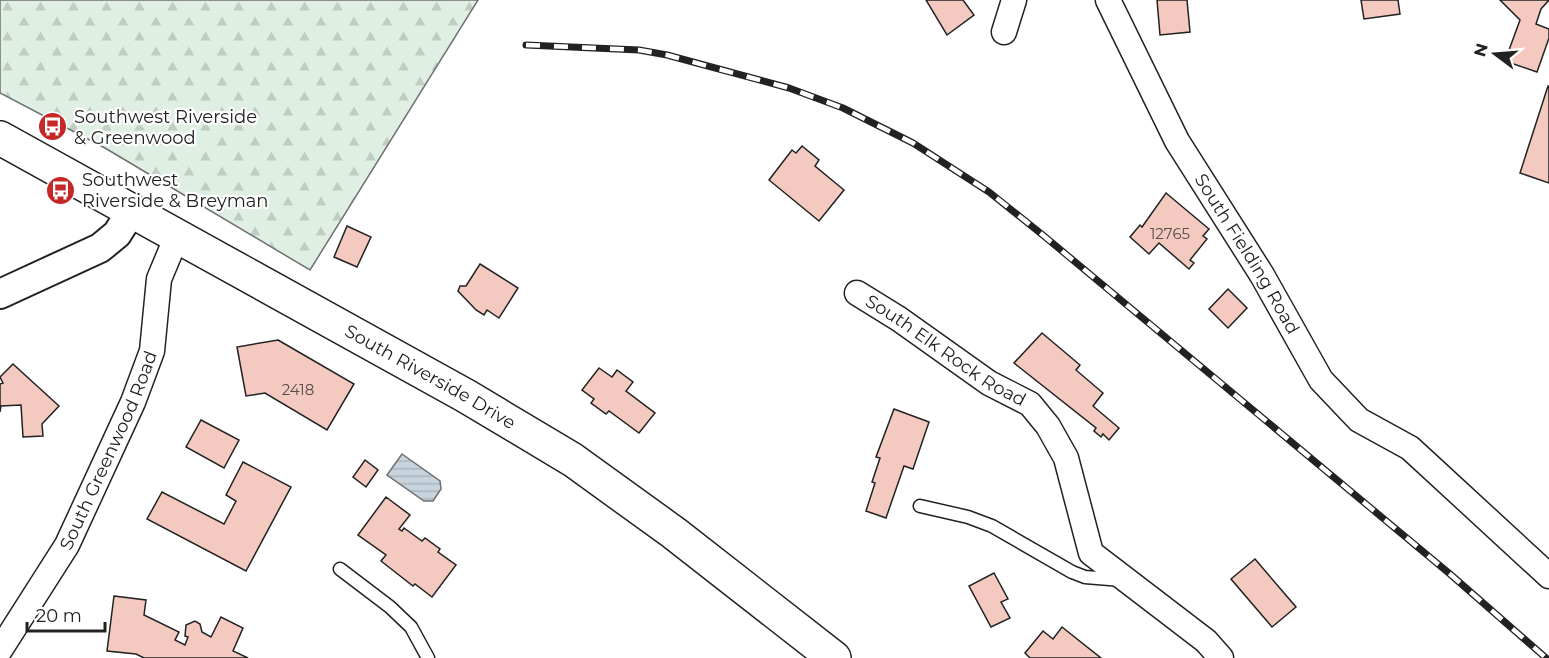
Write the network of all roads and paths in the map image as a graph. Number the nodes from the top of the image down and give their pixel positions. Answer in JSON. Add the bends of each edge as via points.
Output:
{"nodes":[{"id":1,"x":1014,"y":0,"type":"edge"},
{"id":2,"x":1108,"y":0,"type":"edge"},
{"id":3,"x":1005,"y":32,"type":"dead end"},
{"id":4,"x":0,"y":138,"type":"edge"},
{"id":5,"x":131,"y":212,"type":"junction"},
{"id":6,"x":177,"y":236,"type":"junction"},
{"id":7,"x":857,"y":293,"type":"dead end"},
{"id":8,"x":0,"y":294,"type":"edge"},
{"id":9,"x":920,"y":506,"type":"dead end"},
{"id":10,"x":340,"y":569,"type":"dead end"},
{"id":11,"x":1549,"y":576,"type":"edge"},
{"id":12,"x":1126,"y":580,"type":"junction"},
{"id":13,"x":0,"y":650,"type":"edge"},
{"id":14,"x":428,"y":658,"type":"edge"},
{"id":15,"x":834,"y":658,"type":"edge"},
{"id":16,"x":1221,"y":658,"type":"edge"}],
"edges":[{"from":1,"to":3,"type":"street"},
{"from":2,"to":11,"type":"street","name":"South Fielding Road","via":[[1177,141],[1262,275],[1321,380],[1359,420],[1410,448]]},
{"from":4,"to":5,"type":"main road","name":"South Riverside Drive"},
{"from":5,"to":6,"type":"main road","name":"South Riverside Drive"},
{"from":5,"to":8,"type":"street","via":[[117,234],[100,248]]},
{"from":6,"to":13,"type":"street","name":"South Greenwood Road","via":[[159,279],[152,351],[133,402],[67,545]]},
{"from":6,"to":15,"type":"main road","name":"South Riverside Drive","via":[[466,396],[573,460]]},
{"from":7,"to":12,"type":"street","name":"South Elk Rock Road","via":[[989,383],[1030,404],[1066,458],[1091,553]]},
{"from":9,"to":12,"type":"lane","via":[[992,526],[1078,575]]},
{"from":10,"to":14,"type":"lane","via":[[411,627]]},
{"from":12,"to":16,"type":"street","name":"South Elk Rock Road","via":[[1206,641]]}]}
